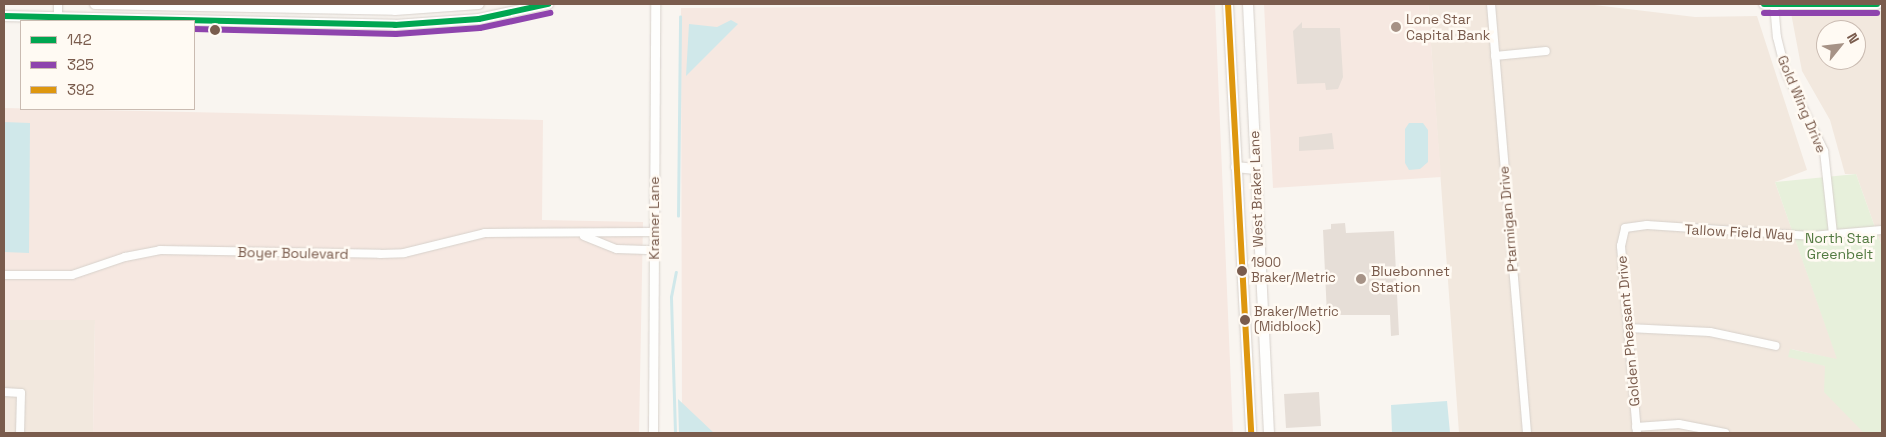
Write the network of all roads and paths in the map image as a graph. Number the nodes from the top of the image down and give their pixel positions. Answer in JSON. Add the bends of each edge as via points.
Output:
{"nodes":[{"id":1,"x":58,"y":4,"type":"edge"},
{"id":2,"x":95,"y":4,"type":"edge"},
{"id":3,"x":478,"y":4,"type":"edge"},
{"id":4,"x":548,"y":4,"type":"edge"},
{"id":5,"x":655,"y":4,"type":"edge"},
{"id":6,"x":1228,"y":4,"type":"edge"},
{"id":7,"x":1248,"y":4,"type":"edge"},
{"id":8,"x":1491,"y":4,"type":"edge"},
{"id":9,"x":1764,"y":4,"type":"edge"},
{"id":10,"x":1774,"y":4,"type":"edge"},
{"id":11,"x":1876,"y":4,"type":"edge"},
{"id":12,"x":4,"y":16,"type":"edge"},
{"id":13,"x":58,"y":17,"type":"junction"},
{"id":14,"x":479,"y":19,"type":"junction"},
{"id":15,"x":184,"y":20,"type":"edge"},
{"id":16,"x":195,"y":20,"type":"edge"},
{"id":17,"x":1546,"y":51,"type":"dead end"},
{"id":18,"x":1495,"y":56,"type":"junction"},
{"id":19,"x":1236,"y":167,"type":"junction"},
{"id":20,"x":1255,"y":170,"type":"junction"},
{"id":21,"x":1625,"y":228,"type":"joint"},
{"id":22,"x":1882,"y":230,"type":"edge"},
{"id":23,"x":654,"y":232,"type":"junction"},
{"id":24,"x":1833,"y":234,"type":"junction"},
{"id":25,"x":583,"y":235,"type":"junction"},
{"id":26,"x":654,"y":250,"type":"junction"},
{"id":27,"x":4,"y":275,"type":"edge"},
{"id":28,"x":1628,"y":328,"type":"junction"},
{"id":29,"x":1776,"y":346,"type":"dead end"},
{"id":30,"x":1246,"y":363,"type":"junction"},
{"id":31,"x":1264,"y":365,"type":"junction"},
{"id":32,"x":4,"y":392,"type":"edge"},
{"id":33,"x":1637,"y":430,"type":"edge"},
{"id":34,"x":20,"y":433,"type":"edge"},
{"id":35,"x":653,"y":433,"type":"edge"},
{"id":36,"x":1251,"y":433,"type":"edge"},
{"id":37,"x":1269,"y":433,"type":"edge"},
{"id":38,"x":1526,"y":433,"type":"edge"},
{"id":39,"x":1724,"y":433,"type":"edge"}],
"edges":[{"from":1,"to":13,"type":"street"},
{"from":2,"to":3,"type":"main road","via":[[395,10]]},
{"from":3,"to":14,"type":"street"},
{"from":4,"to":14,"type":"main road"},
{"from":5,"to":23,"type":"street","name":"Kramer Lane"},
{"from":6,"to":19,"type":"main road","name":"West Braker Lane"},
{"from":7,"to":20,"type":"main road","name":"West Braker Lane"},
{"from":8,"to":18,"type":"street","name":"Ptarmigan Drive"},
{"from":9,"to":10,"type":"main road"},
{"from":10,"to":11,"type":"main road"},
{"from":10,"to":24,"type":"street","name":"Gold Wing Drive","via":[[1777,37],[1786,74],[1824,151]]},
{"from":12,"to":13,"type":"main road"},
{"from":13,"to":15,"type":"main road"},
{"from":14,"to":16,"type":"main road","via":[[393,25]]},
{"from":17,"to":18,"type":"street"},
{"from":18,"to":38,"type":"street","name":"Ptarmigan Drive"},
{"from":19,"to":20,"type":"main road"},
{"from":19,"to":30,"type":"main road","name":"West Braker Lane"},
{"from":20,"to":31,"type":"main road","name":"West Braker Lane"},
{"from":21,"to":24,"type":"street","name":"Tallow Field Way","via":[[1647,225],[1728,233]]},
{"from":21,"to":28,"type":"street","name":"Golden Pheasant Drive","via":[[1621,246]]},
{"from":22,"to":24,"type":"street","name":"Tallow Field Way"},
{"from":23,"to":25,"type":"street","name":"Boyer Boulevard"},
{"from":23,"to":26,"type":"street","name":"Kramer Lane"},
{"from":25,"to":26,"type":"street","name":"Boyer Boulevard","via":[[617,249]]},
{"from":25,"to":27,"type":"street","name":"Boyer Boulevard","via":[[485,233],[404,253],[380,254],[160,250],[125,257],[72,275]]},
{"from":26,"to":35,"type":"street","name":"Kramer Lane"},
{"from":28,"to":29,"type":"street","via":[[1710,332]]},
{"from":28,"to":33,"type":"street","name":"Golden Pheasant Drive"},
{"from":30,"to":31,"type":"main road"},
{"from":30,"to":36,"type":"main road","name":"West Braker Lane"},
{"from":31,"to":37,"type":"main road","name":"West Braker Lane"},
{"from":32,"to":34,"type":"street","via":[[21,393]]},
{"from":33,"to":39,"type":"street","via":[[1679,424]]}]}
